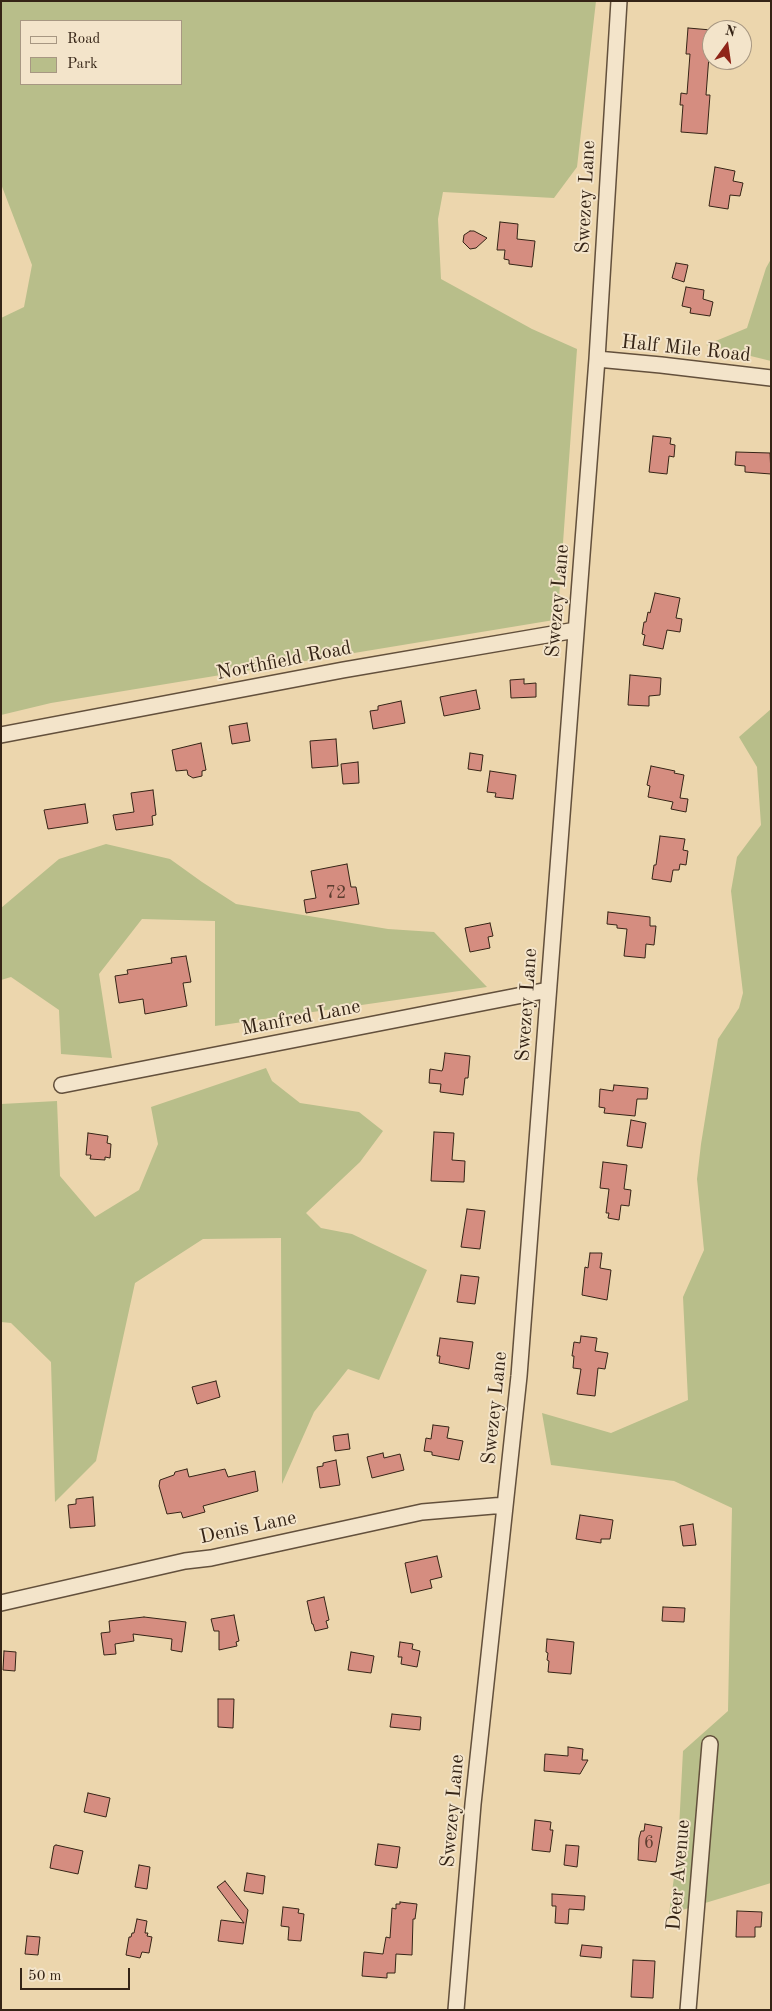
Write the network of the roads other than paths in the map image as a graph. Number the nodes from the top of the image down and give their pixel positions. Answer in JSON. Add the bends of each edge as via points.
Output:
{"nodes":[{"id":1,"x":619,"y":1,"type":"edge"},
{"id":2,"x":597,"y":359,"type":"junction"},
{"id":3,"x":771,"y":378,"type":"edge"},
{"id":4,"x":576,"y":630,"type":"junction"},
{"id":5,"x":1,"y":735,"type":"edge"},
{"id":6,"x":548,"y":990,"type":"junction"},
{"id":7,"x":62,"y":1085,"type":"dead end"},
{"id":8,"x":505,"y":1505,"type":"junction"},
{"id":9,"x":1,"y":1602,"type":"edge"},
{"id":10,"x":710,"y":1744,"type":"dead end"},
{"id":11,"x":456,"y":2010,"type":"edge"},
{"id":12,"x":688,"y":2010,"type":"edge"}],
"edges":[{"from":1,"to":2,"type":"street","name":"Swezey Lane"},
{"from":2,"to":3,"type":"street","name":"Half Mile Road"},
{"from":2,"to":4,"type":"street","name":"Swezey Lane"},
{"from":4,"to":5,"type":"street","name":"Northfield Road","via":[[343,670]]},
{"from":4,"to":6,"type":"street","name":"Swezey Lane"},
{"from":6,"to":7,"type":"street","name":"Manfred Lane"},
{"from":6,"to":8,"type":"street","name":"Swezey Lane","via":[[520,1366]]},
{"from":8,"to":9,"type":"street","name":"Denis Lane","via":[[422,1512]]},
{"from":8,"to":11,"type":"street","name":"Swezey Lane","via":[[473,1804]]},
{"from":10,"to":12,"type":"street","name":"Deer Avenue"}]}
